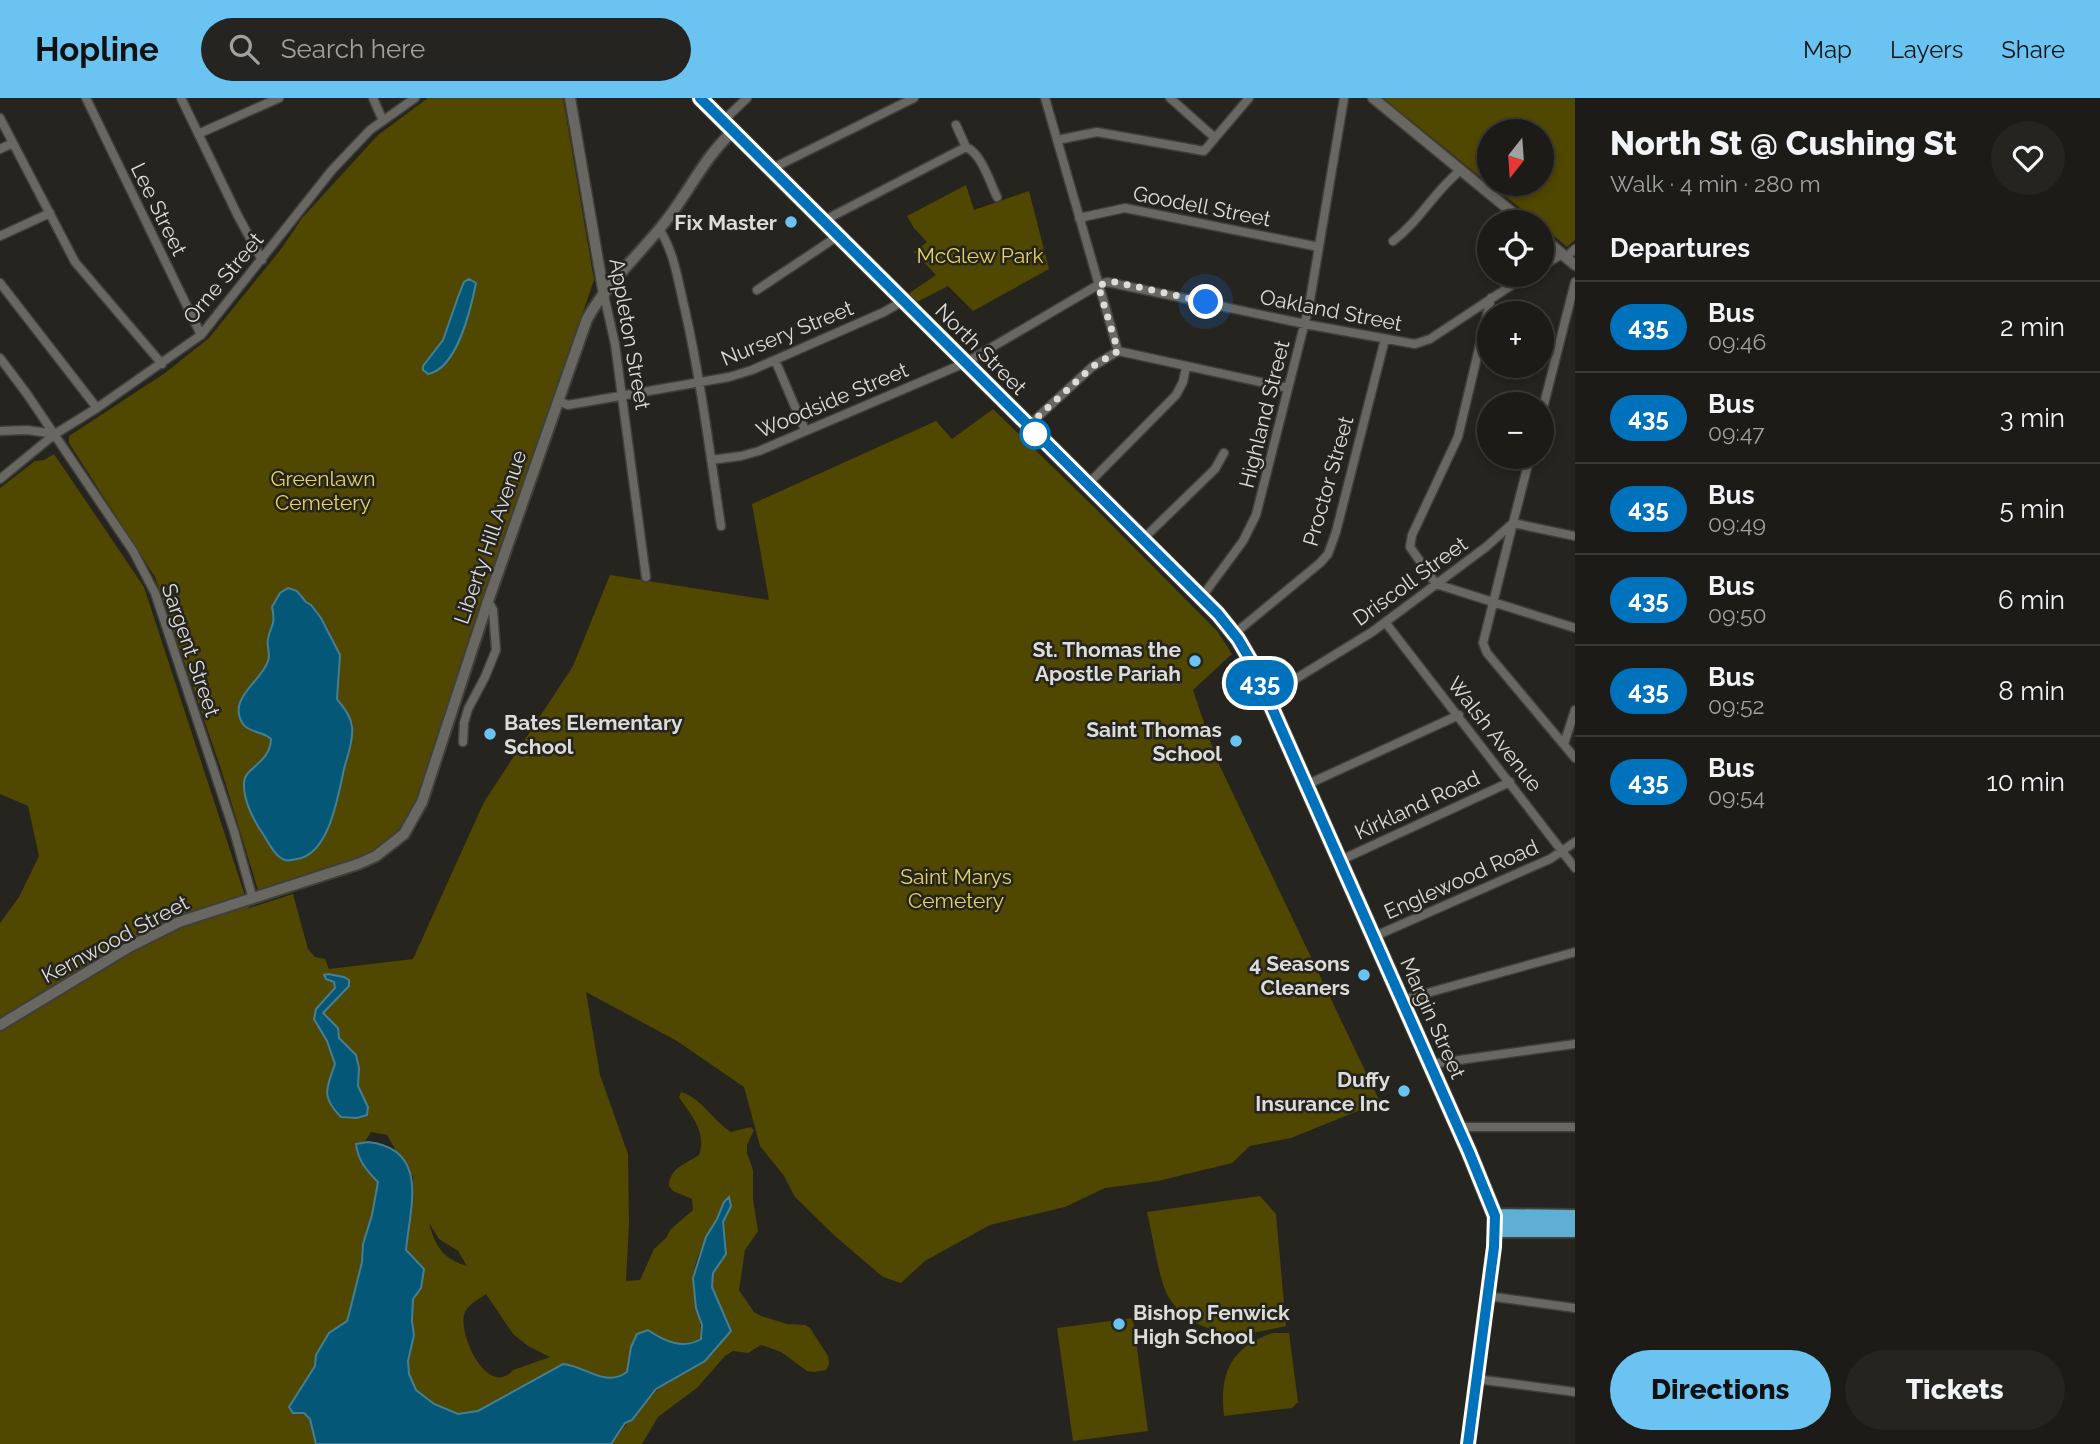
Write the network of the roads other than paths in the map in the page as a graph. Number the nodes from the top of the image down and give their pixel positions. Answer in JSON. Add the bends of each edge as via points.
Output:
{"nodes":[{"id":1,"x":86,"y":98,"type":"edge"},
{"id":2,"x":181,"y":98,"type":"edge"},
{"id":3,"x":279,"y":98,"type":"edge"},
{"id":4,"x":373,"y":98,"type":"edge"},
{"id":5,"x":415,"y":98,"type":"edge"},
{"id":6,"x":570,"y":98,"type":"edge"},
{"id":7,"x":700,"y":98,"type":"edge"},
{"id":8,"x":747,"y":98,"type":"edge"},
{"id":9,"x":914,"y":98,"type":"edge"},
{"id":10,"x":1045,"y":98,"type":"edge"},
{"id":11,"x":1170,"y":98,"type":"edge"},
{"id":12,"x":1249,"y":98,"type":"edge"},
{"id":13,"x":1343,"y":98,"type":"edge"},
{"id":14,"x":1373,"y":98,"type":"edge"},
{"id":15,"x":0,"y":118,"type":"edge"},
{"id":16,"x":383,"y":121,"type":"junction"},
{"id":17,"x":956,"y":125,"type":"dead end"},
{"id":18,"x":728,"y":126,"type":"junction"},
{"id":19,"x":198,"y":134,"type":"junction"},
{"id":20,"x":1215,"y":138,"type":"junction"},
{"id":21,"x":1057,"y":140,"type":"junction"},
{"id":22,"x":13,"y":143,"type":"junction"},
{"id":23,"x":966,"y":147,"type":"junction"},
{"id":24,"x":0,"y":149,"type":"edge"},
{"id":25,"x":771,"y":169,"type":"junction"},
{"id":26,"x":1461,"y":170,"type":"junction"},
{"id":27,"x":997,"y":197,"type":"dead end"},
{"id":28,"x":1509,"y":210,"type":"edge"},
{"id":29,"x":50,"y":213,"type":"junction"},
{"id":30,"x":1079,"y":218,"type":"junction"},
{"id":31,"x":823,"y":221,"type":"junction"},
{"id":32,"x":659,"y":229,"type":"junction"},
{"id":33,"x":0,"y":236,"type":"edge"},
{"id":34,"x":838,"y":236,"type":"junction"},
{"id":35,"x":1393,"y":241,"type":"dead end"},
{"id":36,"x":1319,"y":247,"type":"junction"},
{"id":37,"x":1554,"y":247,"type":"edge"},
{"id":38,"x":1575,"y":249,"type":"edge"},
{"id":39,"x":1564,"y":256,"type":"junction"},
{"id":40,"x":262,"y":260,"type":"junction"},
{"id":41,"x":1554,"y":261,"type":"edge"},
{"id":42,"x":1575,"y":265,"type":"edge"},
{"id":43,"x":1575,"y":282,"type":"edge"},
{"id":44,"x":0,"y":283,"type":"edge"},
{"id":45,"x":1098,"y":285,"type":"junction"},
{"id":46,"x":1508,"y":287,"type":"edge"},
{"id":47,"x":757,"y":290,"type":"dead end"},
{"id":48,"x":604,"y":295,"type":"junction"},
{"id":49,"x":1491,"y":298,"type":"junction"},
{"id":50,"x":902,"y":301,"type":"junction"},
{"id":51,"x":1305,"y":324,"type":"junction"},
{"id":52,"x":201,"y":335,"type":"junction"},
{"id":53,"x":1385,"y":339,"type":"junction"},
{"id":54,"x":1118,"y":351,"type":"junction"},
{"id":55,"x":0,"y":358,"type":"edge"},
{"id":56,"x":775,"y":360,"type":"junction"},
{"id":57,"x":965,"y":363,"type":"junction"},
{"id":58,"x":162,"y":364,"type":"junction"},
{"id":59,"x":1186,"y":367,"type":"junction"},
{"id":60,"x":699,"y":382,"type":"junction"},
{"id":61,"x":1288,"y":388,"type":"junction"},
{"id":62,"x":1547,"y":392,"type":"edge"},
{"id":63,"x":622,"y":397,"type":"junction"},
{"id":64,"x":558,"y":401,"type":"junction"},
{"id":65,"x":97,"y":408,"type":"junction"},
{"id":66,"x":1028,"y":426,"type":"junction"},
{"id":67,"x":805,"y":430,"type":"junction"},
{"id":68,"x":0,"y":431,"type":"edge"},
{"id":69,"x":55,"y":435,"type":"junction"},
{"id":70,"x":1224,"y":453,"type":"dead end"},
{"id":71,"x":711,"y":460,"type":"junction"},
{"id":72,"x":1527,"y":469,"type":"edge"},
{"id":73,"x":0,"y":479,"type":"edge"},
{"id":74,"x":1087,"y":485,"type":"junction"},
{"id":75,"x":1513,"y":523,"type":"junction"},
{"id":76,"x":721,"y":526,"type":"dead end"},
{"id":77,"x":1575,"y":536,"type":"edge"},
{"id":78,"x":1142,"y":540,"type":"junction"},
{"id":79,"x":646,"y":577,"type":"dead end"},
{"id":80,"x":1436,"y":584,"type":"junction"},
{"id":81,"x":1201,"y":598,"type":"junction"},
{"id":82,"x":488,"y":601,"type":"junction"},
{"id":83,"x":1493,"y":603,"type":"junction"},
{"id":84,"x":1385,"y":622,"type":"junction"},
{"id":85,"x":1575,"y":628,"type":"edge"},
{"id":86,"x":1233,"y":632,"type":"junction"},
{"id":87,"x":1266,"y":697,"type":"junction"},
{"id":88,"x":1575,"y":710,"type":"edge"},
{"id":89,"x":1459,"y":715,"type":"junction"},
{"id":90,"x":463,"y":742,"type":"dead end"},
{"id":91,"x":1564,"y":744,"type":"junction"},
{"id":92,"x":1575,"y":758,"type":"edge"},
{"id":93,"x":1510,"y":782,"type":"junction"},
{"id":94,"x":1306,"y":785,"type":"junction"},
{"id":95,"x":1575,"y":842,"type":"edge"},
{"id":96,"x":1562,"y":852,"type":"junction"},
{"id":97,"x":1339,"y":861,"type":"junction"},
{"id":98,"x":1575,"y":868,"type":"edge"},
{"id":99,"x":252,"y":897,"type":"junction"},
{"id":100,"x":1373,"y":937,"type":"junction"},
{"id":101,"x":1575,"y":952,"type":"edge"},
{"id":102,"x":1402,"y":1000,"type":"junction"},
{"id":103,"x":0,"y":1025,"type":"edge"},
{"id":104,"x":1575,"y":1044,"type":"edge"},
{"id":105,"x":1430,"y":1064,"type":"junction"},
{"id":106,"x":1459,"y":1127,"type":"junction"},
{"id":107,"x":1575,"y":1127,"type":"edge"},
{"id":108,"x":1575,"y":1217,"type":"edge"},
{"id":109,"x":1496,"y":1223,"type":"junction"},
{"id":110,"x":1575,"y":1230,"type":"edge"},
{"id":111,"x":1488,"y":1296,"type":"junction"},
{"id":112,"x":1575,"y":1308,"type":"edge"},
{"id":113,"x":1476,"y":1379,"type":"junction"},
{"id":114,"x":1575,"y":1392,"type":"edge"},
{"id":115,"x":1468,"y":1444,"type":"edge"}],
"edges":[{"from":1,"to":52,"type":"street","name":"Lee Street"},
{"from":2,"to":19,"type":"street"},
{"from":3,"to":19,"type":"street"},
{"from":4,"to":16,"type":"street"},
{"from":5,"to":16,"type":"street","name":"Orne Street"},
{"from":6,"to":48,"type":"street","name":"Appleton Street"},
{"from":7,"to":18,"type":"highway","name":"North Street"},
{"from":8,"to":18,"type":"street"},
{"from":9,"to":25,"type":"street"},
{"from":10,"to":21,"type":"street"},
{"from":11,"to":20,"type":"street"},
{"from":12,"to":20,"type":"street"},
{"from":13,"to":36,"type":"street","name":"Highland Street"},
{"from":14,"to":26,"type":"street"},
{"from":15,"to":22,"type":"street"},
{"from":16,"to":40,"type":"street","name":"Orne Street","via":[[332,170]]},
{"from":17,"to":23,"type":"street"},
{"from":18,"to":25,"type":"highway","name":"North Street"},
{"from":18,"to":32,"type":"main road","name":"Liberty Hill Avenue"},
{"from":19,"to":40,"type":"street"},
{"from":20,"to":21,"type":"street","via":[[1204,151],[1104,132]]},
{"from":21,"to":30,"type":"street"},
{"from":22,"to":24,"type":"street"},
{"from":22,"to":29,"type":"street"},
{"from":23,"to":27,"type":"street","via":[[979,161]]},
{"from":23,"to":31,"type":"street"},
{"from":25,"to":31,"type":"highway","name":"North Street"},
{"from":26,"to":28,"type":"street"},
{"from":26,"to":35,"type":"street"},
{"from":29,"to":33,"type":"street"},
{"from":29,"to":58,"type":"street","via":[[75,262]]},
{"from":30,"to":36,"type":"street","name":"Goodell Street","via":[[1125,208]]},
{"from":30,"to":45,"type":"street"},
{"from":31,"to":34,"type":"highway","name":"North Street"},
{"from":32,"to":48,"type":"main road","name":"Liberty Hill Avenue"},
{"from":32,"to":60,"type":"street","via":[[671,249]]},
{"from":34,"to":47,"type":"street"},
{"from":34,"to":50,"type":"highway","name":"North Street"},
{"from":36,"to":51,"type":"street","name":"Highland Street"},
{"from":37,"to":39,"type":"street"},
{"from":38,"to":39,"type":"street"},
{"from":39,"to":41,"type":"street"},
{"from":39,"to":42,"type":"street"},
{"from":40,"to":52,"type":"street","name":"Orne Street"},
{"from":43,"to":62,"type":"street"},
{"from":44,"to":65,"type":"street"},
{"from":45,"to":51,"type":"street","name":"Oakland Street","via":[[1115,282]]},
{"from":45,"to":54,"type":"street"},
{"from":45,"to":57,"type":"street"},
{"from":46,"to":49,"type":"street","name":"Oakland Street"},
{"from":48,"to":63,"type":"street","name":"Appleton Street"},
{"from":48,"to":64,"type":"main road","name":"Liberty Hill Avenue","via":[[583,327]]},
{"from":49,"to":53,"type":"street","name":"Oakland Street","via":[[1420,343]]},
{"from":49,"to":80,"type":"street","via":[[1458,437],[1410,541]]},
{"from":50,"to":56,"type":"street","name":"Nursery Street"},
{"from":50,"to":57,"type":"highway","name":"North Street"},
{"from":51,"to":53,"type":"street","name":"Oakland Street"},
{"from":51,"to":61,"type":"street","name":"Highland Street"},
{"from":52,"to":58,"type":"street","name":"Orne Street"},
{"from":53,"to":86,"type":"street","name":"Proctor Street","via":[[1328,554]]},
{"from":54,"to":59,"type":"street"},
{"from":54,"to":66,"type":"street","via":[[1092,367]]},
{"from":55,"to":69,"type":"street","name":"Sargent Street"},
{"from":56,"to":60,"type":"street","name":"Nursery Street","via":[[729,377]]},
{"from":56,"to":67,"type":"street"},
{"from":57,"to":66,"type":"highway","name":"North Street"},
{"from":57,"to":67,"type":"street","name":"Woodside Street"},
{"from":58,"to":65,"type":"street","name":"Orne Street"},
{"from":59,"to":61,"type":"street"},
{"from":59,"to":74,"type":"street","via":[[1176,395]]},
{"from":60,"to":63,"type":"street","name":"Nursery Street"},
{"from":60,"to":71,"type":"street"},
{"from":61,"to":81,"type":"street","name":"Highland Street","via":[[1253,524]]},
{"from":63,"to":64,"type":"street","name":"Nursery Street","via":[[568,405]]},
{"from":63,"to":79,"type":"street","name":"Appleton Street"},
{"from":64,"to":82,"type":"main road","name":"Liberty Hill Avenue"},
{"from":65,"to":69,"type":"street","name":"Orne Street"},
{"from":66,"to":74,"type":"highway","name":"North Street"},
{"from":67,"to":71,"type":"street","name":"Woodside Street","via":[[749,454]]},
{"from":68,"to":69,"type":"street"},
{"from":69,"to":73,"type":"street","name":"Orne Street"},
{"from":69,"to":99,"type":"street","name":"Sargent Street","via":[[133,551],[155,593]]},
{"from":70,"to":78,"type":"street","via":[[1215,468]]},
{"from":71,"to":76,"type":"street"},
{"from":72,"to":75,"type":"street"},
{"from":74,"to":78,"type":"highway","name":"North Street"},
{"from":75,"to":77,"type":"street"},
{"from":75,"to":80,"type":"street","name":"Driscoll Street"},
{"from":75,"to":83,"type":"street"},
{"from":78,"to":81,"type":"highway","name":"North Street"},
{"from":80,"to":83,"type":"street"},
{"from":80,"to":84,"type":"street","name":"Driscoll Street"},
{"from":81,"to":86,"type":"highway","name":"North Street"},
{"from":82,"to":90,"type":"street","via":[[494,610],[496,650],[467,709]]},
{"from":82,"to":99,"type":"main road","name":"Liberty Hill Avenue","via":[[429,784],[410,827],[376,856]]},
{"from":83,"to":85,"type":"street"},
{"from":83,"to":91,"type":"street","via":[[1484,648]]},
{"from":84,"to":87,"type":"street","name":"Driscoll Street"},
{"from":84,"to":89,"type":"street","name":"Walsh Avenue"},
{"from":86,"to":87,"type":"highway","name":"Margin Street"},
{"from":87,"to":94,"type":"highway","name":"Margin Street"},
{"from":88,"to":91,"type":"street"},
{"from":89,"to":93,"type":"street","name":"Walsh Avenue"},
{"from":89,"to":94,"type":"street"},
{"from":91,"to":92,"type":"street"},
{"from":93,"to":96,"type":"street","name":"Walsh Avenue"},
{"from":93,"to":97,"type":"street","name":"Kirkland Road"},
{"from":94,"to":97,"type":"highway","name":"Margin Street"},
{"from":95,"to":96,"type":"street","name":"Englewood Road"},
{"from":96,"to":98,"type":"street","name":"Walsh Avenue"},
{"from":96,"to":100,"type":"street","name":"Englewood Road"},
{"from":97,"to":100,"type":"highway","name":"Margin Street"},
{"from":99,"to":103,"type":"main road","name":"Kernwood Street","via":[[169,927]]},
{"from":100,"to":102,"type":"highway","name":"Margin Street"},
{"from":101,"to":102,"type":"street"},
{"from":102,"to":105,"type":"highway","name":"Margin Street"},
{"from":104,"to":105,"type":"street"},
{"from":105,"to":106,"type":"highway","name":"Margin Street"},
{"from":106,"to":107,"type":"street"},
{"from":106,"to":109,"type":"highway","name":"Margin Street"},
{"from":108,"to":109,"type":"highway"},
{"from":109,"to":110,"type":"highway"},
{"from":109,"to":111,"type":"main road","name":"Margin Street"},
{"from":111,"to":112,"type":"street"},
{"from":111,"to":113,"type":"main road","name":"Margin Street"},
{"from":113,"to":114,"type":"street"},
{"from":113,"to":115,"type":"main road","name":"Margin Street"}]}
